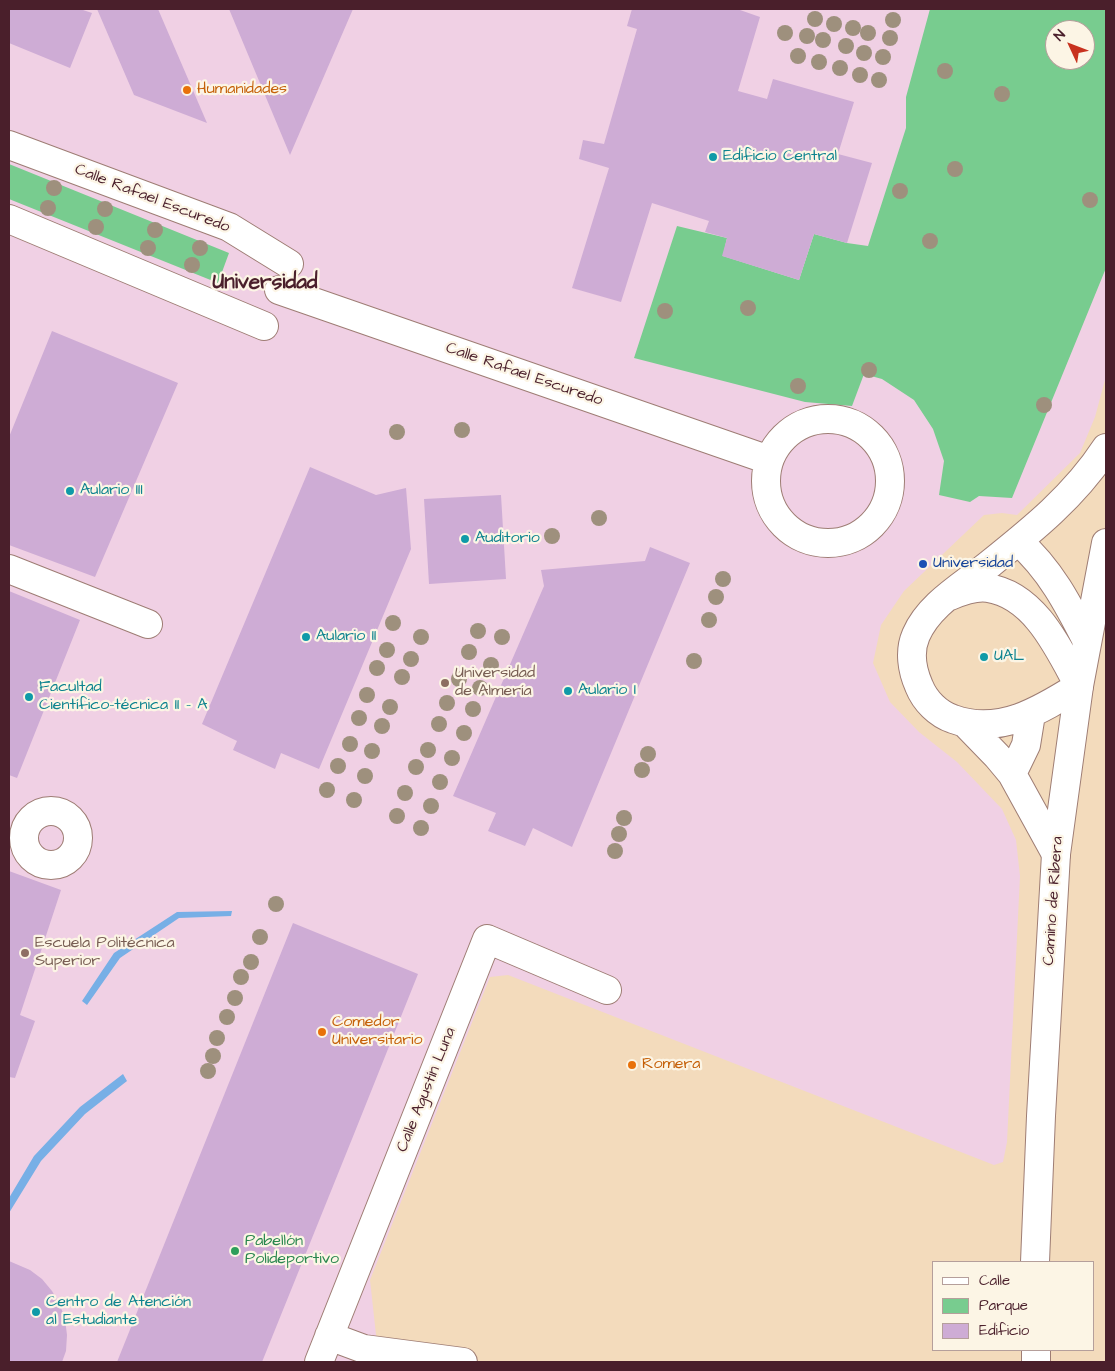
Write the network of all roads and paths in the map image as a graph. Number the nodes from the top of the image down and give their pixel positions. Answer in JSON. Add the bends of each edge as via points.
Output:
{"nodes":[{"id":1,"x":9,"y":145,"type":"edge"},
{"id":2,"x":9,"y":219,"type":"edge"},
{"id":3,"x":289,"y":264,"type":"dead end"},
{"id":4,"x":279,"y":290,"type":"dead end"},
{"id":5,"x":264,"y":326,"type":"dead end"},
{"id":6,"x":1106,"y":448,"type":"edge"},
{"id":7,"x":769,"y":460,"type":"junction"},
{"id":8,"x":1018,"y":540,"type":"junction"},
{"id":9,"x":1106,"y":543,"type":"edge"},
{"id":10,"x":9,"y":569,"type":"edge"},
{"id":11,"x":950,"y":596,"type":"junction"},
{"id":12,"x":148,"y":624,"type":"dead end"},
{"id":13,"x":1087,"y":641,"type":"junction"},
{"id":14,"x":1079,"y":686,"type":"junction"},
{"id":15,"x":1031,"y":714,"type":"junction"},
{"id":16,"x":965,"y":724,"type":"junction"},
{"id":17,"x":1012,"y":774,"type":"junction"},
{"id":18,"x":1056,"y":854,"type":"junction"},
{"id":19,"x":607,"y":990,"type":"dead end"},
{"id":20,"x":1035,"y":1261,"type":"edge"},
{"id":21,"x":329,"y":1336,"type":"junction"},
{"id":22,"x":319,"y":1362,"type":"edge"},
{"id":23,"x":463,"y":1362,"type":"edge"}],
"edges":[{"from":1,"to":3,"type":"street","name":"Calle Rafael Escuredo","via":[[229,227]]},
{"from":2,"to":5,"type":"street"},
{"from":4,"to":7,"type":"street","name":"Calle Rafael Escuredo"},
{"from":6,"to":8,"type":"street","via":[[1080,484]]},
{"from":7,"to":7,"type":"street","via":[[777,444],[790,431],[807,422],[825,418],[849,421],[870,434],[884,453],[891,476],[887,501],[875,522],[860,534],[842,542],[804,539],[777,517],[768,499],[765,480]]},
{"from":8,"to":11,"type":"street"},
{"from":8,"to":13,"type":"street","via":[[1047,571]]},
{"from":9,"to":13,"type":"street","name":"Camino de Ribera"},
{"from":10,"to":12,"type":"street"},
{"from":11,"to":14,"type":"street","via":[[967,589],[987,588],[1020,602],[1052,637]]},
{"from":11,"to":16,"type":"street","via":[[923,620],[915,637],[912,655],[914,674],[932,706]]},
{"from":13,"to":14,"type":"street","name":"Camino de Ribera"},
{"from":14,"to":15,"type":"street"},
{"from":14,"to":18,"type":"street","name":"Camino de Ribera"},
{"from":15,"to":16,"type":"street","via":[[1002,724]]},
{"from":15,"to":17,"type":"street","via":[[1026,745]]},
{"from":16,"to":17,"type":"street"},
{"from":17,"to":18,"type":"street"},
{"from":18,"to":20,"type":"street","name":"Camino de Ribera"},
{"from":19,"to":21,"type":"street","name":"Calle Agustín Luna","via":[[487,939]]},
{"from":21,"to":22,"type":"street","name":"Calle Agustín Luna"},
{"from":21,"to":23,"type":"street","via":[[364,1349]]}]}
